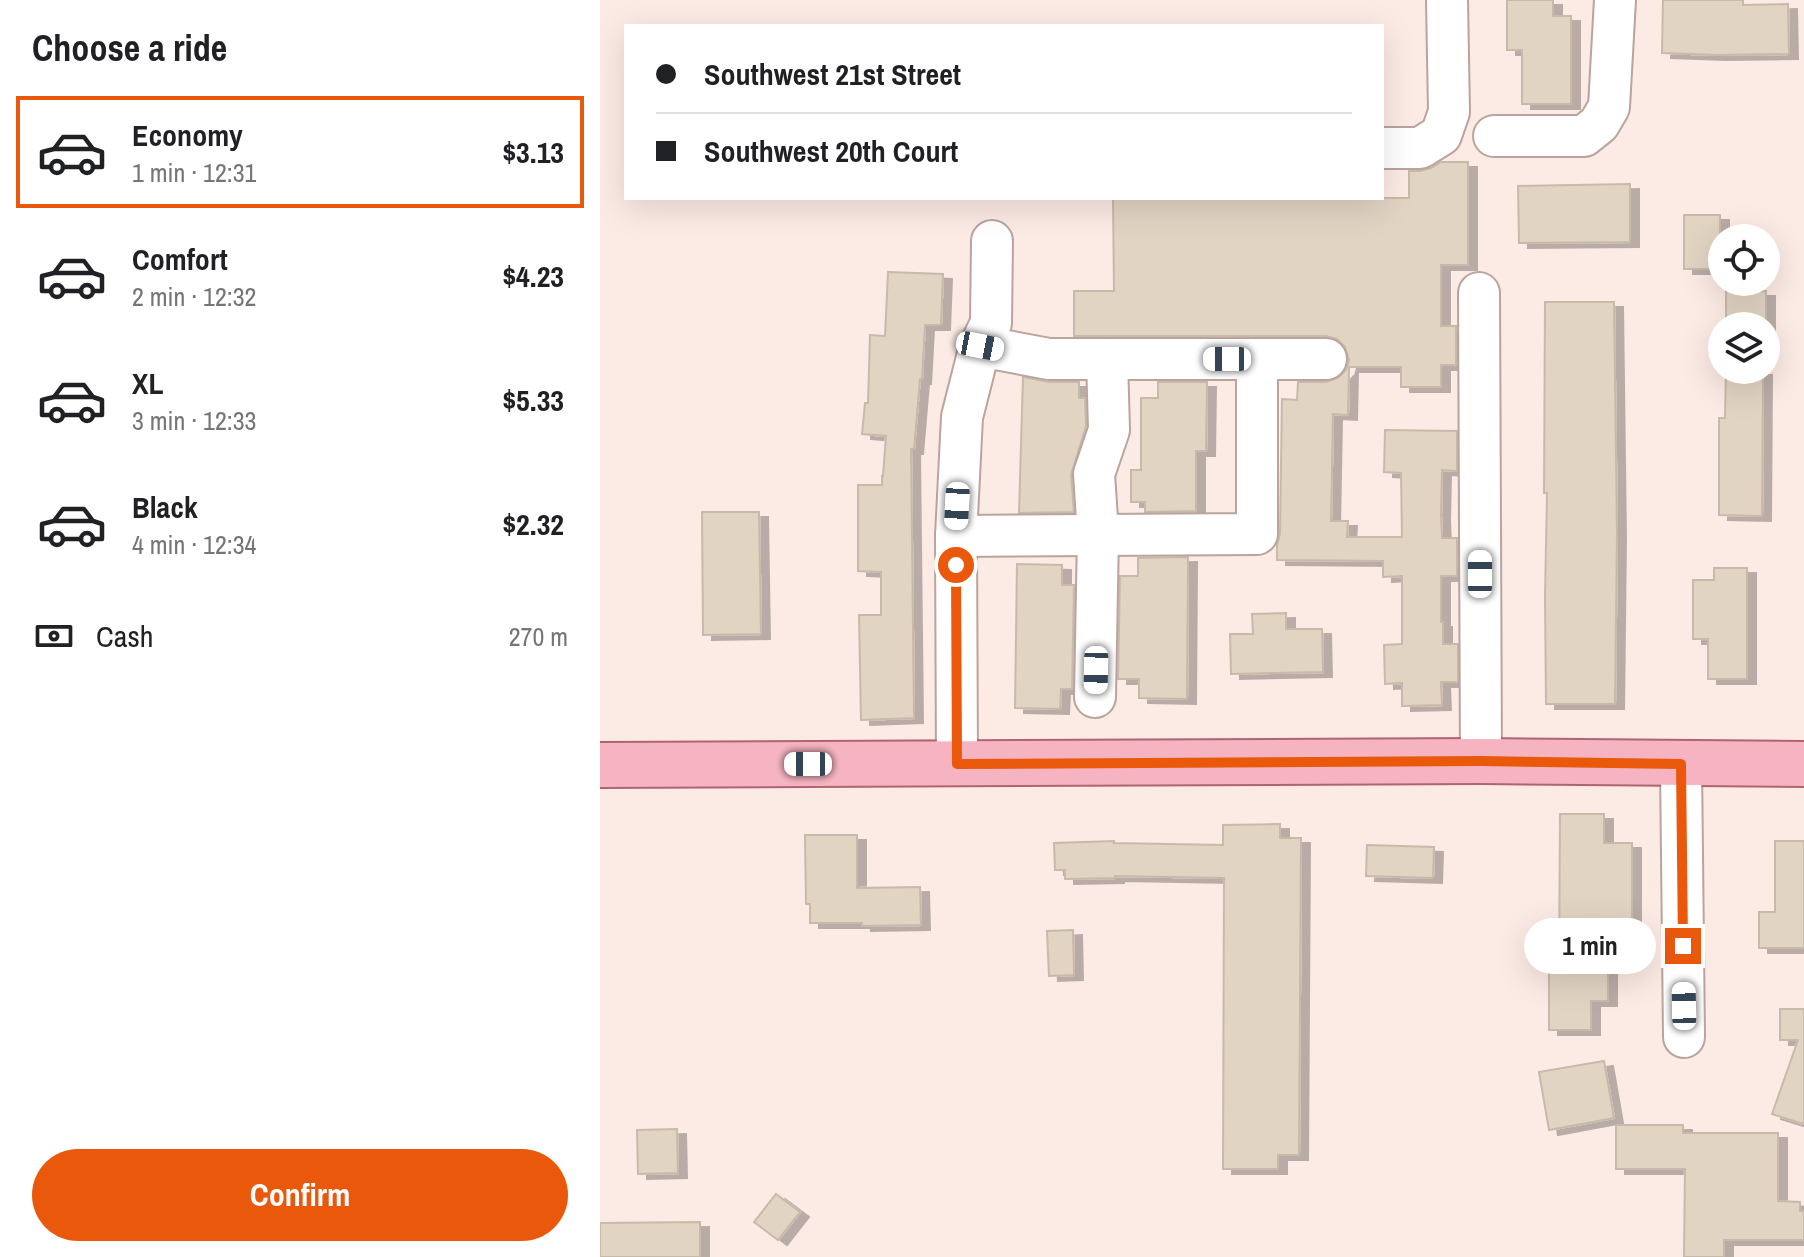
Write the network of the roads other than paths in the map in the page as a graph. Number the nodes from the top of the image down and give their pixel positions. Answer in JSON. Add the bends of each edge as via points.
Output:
{"nodes":[{"id":1,"x":1447,"y":0,"type":"edge"},
{"id":2,"x":1615,"y":0,"type":"edge"},
{"id":3,"x":1494,"y":136,"type":"dead end"},
{"id":4,"x":1384,"y":148,"type":"edge"},
{"id":5,"x":992,"y":241,"type":"dead end"},
{"id":6,"x":1479,"y":293,"type":"dead end"},
{"id":7,"x":980,"y":346,"type":"junction"},
{"id":8,"x":1257,"y":359,"type":"junction"},
{"id":9,"x":1326,"y":359,"type":"dead end"},
{"id":10,"x":1107,"y":360,"type":"junction"},
{"id":11,"x":1098,"y":534,"type":"junction"},
{"id":12,"x":956,"y":536,"type":"junction"},
{"id":13,"x":1095,"y":697,"type":"dead end"},
{"id":14,"x":1481,"y":761,"type":"junction"},
{"id":15,"x":957,"y":764,"type":"junction"},
{"id":16,"x":1681,"y":764,"type":"junction"},
{"id":17,"x":1804,"y":764,"type":"edge"},
{"id":18,"x":600,"y":765,"type":"edge"},
{"id":19,"x":1684,"y":1037,"type":"dead end"}],
"edges":[{"from":1,"to":4,"type":"street","via":[[1449,112],[1441,135],[1420,148]]},
{"from":2,"to":3,"type":"street","via":[[1609,107],[1599,124],[1584,136]]},
{"from":5,"to":7,"type":"street","via":[[991,323]]},
{"from":6,"to":14,"type":"street"},
{"from":7,"to":10,"type":"street","via":[[1049,359]]},
{"from":7,"to":12,"type":"street","via":[[962,417]]},
{"from":8,"to":9,"type":"street"},
{"from":8,"to":10,"type":"street"},
{"from":8,"to":11,"type":"street","via":[[1257,534]]},
{"from":10,"to":11,"type":"street","via":[[1109,430],[1094,474]]},
{"from":11,"to":12,"type":"street"},
{"from":11,"to":13,"type":"street"},
{"from":12,"to":15,"type":"street"},
{"from":14,"to":15,"type":"main road"},
{"from":14,"to":16,"type":"main road"},
{"from":15,"to":18,"type":"main road"},
{"from":16,"to":17,"type":"main road"},
{"from":16,"to":19,"type":"street"}]}
